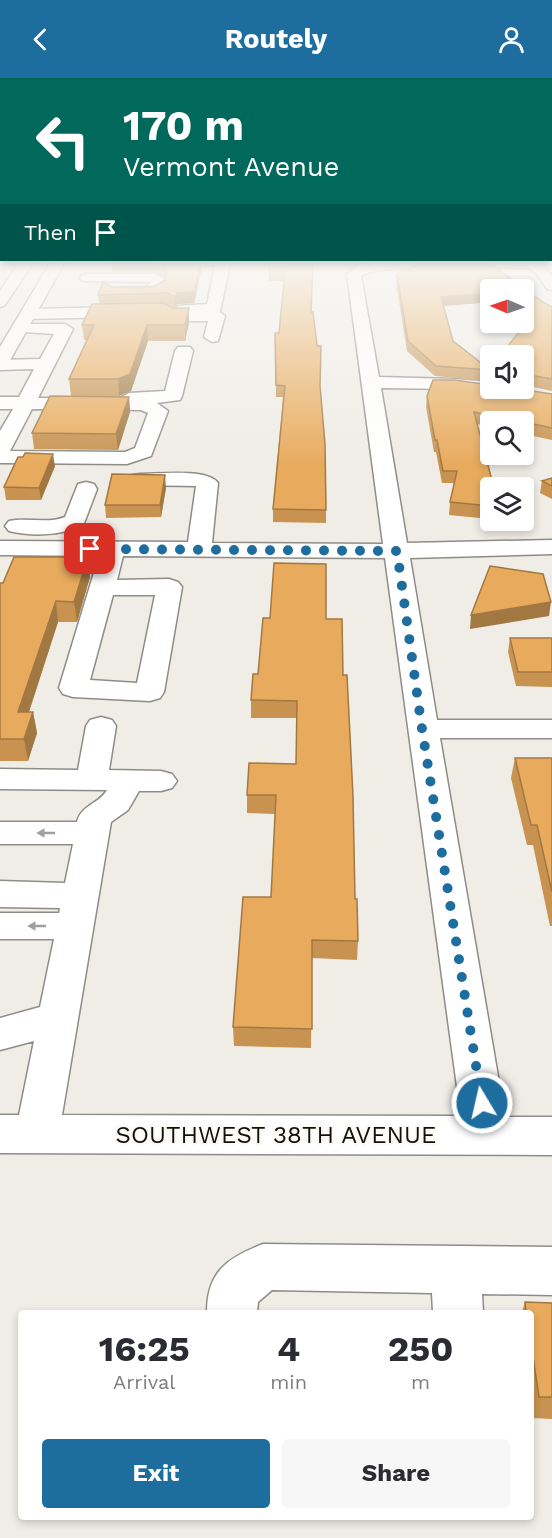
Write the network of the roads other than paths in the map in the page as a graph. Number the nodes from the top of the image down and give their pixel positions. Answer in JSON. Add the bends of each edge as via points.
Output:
{"nodes":[{"id":1,"x":214,"y":328,"type":"edge"},
{"id":2,"x":364,"y":328,"type":"edge"},
{"id":3,"x":19,"y":330,"type":"joint"},
{"id":4,"x":212,"y":337,"type":"dead end"},
{"id":5,"x":184,"y":351,"type":"edge"},
{"id":6,"x":0,"y":363,"type":"edge"},
{"id":7,"x":45,"y":364,"type":"junction"},
{"id":8,"x":373,"y":382,"type":"junction"},
{"id":9,"x":480,"y":387,"type":"edge"},
{"id":10,"x":0,"y":403,"type":"edge"},
{"id":11,"x":25,"y":403,"type":"junction"},
{"id":12,"x":104,"y":403,"type":"junction"},
{"id":13,"x":0,"y":450,"type":"edge"},
{"id":14,"x":0,"y":457,"type":"edge"},
{"id":15,"x":140,"y":480,"type":"edge"},
{"id":16,"x":86,"y":489,"type":"dead end"},
{"id":17,"x":0,"y":526,"type":"edge"},
{"id":18,"x":552,"y":547,"type":"edge"},
{"id":19,"x":0,"y":548,"type":"edge"},
{"id":20,"x":113,"y":550,"type":"junction"},
{"id":21,"x":199,"y":550,"type":"junction"},
{"id":22,"x":397,"y":551,"type":"junction"},
{"id":23,"x":103,"y":588,"type":"junction"},
{"id":24,"x":100,"y":726,"type":"dead end"},
{"id":25,"x":422,"y":729,"type":"junction"},
{"id":26,"x":552,"y":729,"type":"edge"},
{"id":27,"x":0,"y":779,"type":"edge"},
{"id":28,"x":92,"y":780,"type":"junction"},
{"id":29,"x":0,"y":833,"type":"edge"},
{"id":30,"x":92,"y":833,"type":"junction"},
{"id":31,"x":0,"y":894,"type":"edge"},
{"id":32,"x":78,"y":911,"type":"junction"},
{"id":33,"x":0,"y":926,"type":"edge"},
{"id":34,"x":58,"y":1018,"type":"junction"},
{"id":35,"x":0,"y":1034,"type":"edge"},
{"id":36,"x":19,"y":1134,"type":"edge"},
{"id":37,"x":486,"y":1135,"type":"junction"},
{"id":38,"x":552,"y":1136,"type":"edge"},
{"id":39,"x":552,"y":1271,"type":"edge"},
{"id":40,"x":457,"y":1291,"type":"edge"},
{"id":41,"x":232,"y":1310,"type":"edge"}],
"edges":[{"from":1,"to":4,"type":"street"},
{"from":2,"to":8,"type":"street"},
{"from":3,"to":6,"type":"street"},
{"from":3,"to":7,"type":"street","via":[[65,329]]},
{"from":5,"to":12,"type":"street","via":[[173,396],[143,396]]},
{"from":6,"to":7,"type":"street"},
{"from":7,"to":11,"type":"street"},
{"from":8,"to":9,"type":"street"},
{"from":8,"to":22,"type":"street"},
{"from":10,"to":11,"type":"street"},
{"from":11,"to":12,"type":"street"},
{"from":11,"to":13,"type":"street"},
{"from":12,"to":14,"type":"street","via":[[144,404],[158,411],[144,452],[127,458]]},
{"from":15,"to":21,"type":"street","via":[[207,483]]},
{"from":16,"to":17,"type":"street","via":[[75,521],[60,527]]},
{"from":18,"to":22,"type":"street"},
{"from":19,"to":20,"type":"street"},
{"from":20,"to":21,"type":"street"},
{"from":20,"to":23,"type":"street"},
{"from":21,"to":22,"type":"street"},
{"from":22,"to":25,"type":"street"},
{"from":23,"to":23,"type":"street","via":[[73,688],[150,692],[169,587]]},
{"from":24,"to":28,"type":"street"},
{"from":25,"to":26,"type":"street"},
{"from":25,"to":37,"type":"street"},
{"from":27,"to":28,"type":"street"},
{"from":28,"to":30,"type":"street","via":[[145,781],[95,817]]},
{"from":30,"to":29,"type":"street","one_way":true},
{"from":30,"to":32,"type":"street"},
{"from":31,"to":32,"type":"street"},
{"from":32,"to":33,"type":"street","one_way":true},
{"from":32,"to":34,"type":"street"},
{"from":34,"to":35,"type":"street"},
{"from":34,"to":36,"type":"street"},
{"from":36,"to":37,"type":"street","name":"SOUTHWEST 38TH AVENUE"},
{"from":37,"to":38,"type":"street","name":"SOUTHWEST 38TH AVENUE"},
{"from":39,"to":40,"type":"street"},
{"from":40,"to":41,"type":"street","via":[[263,1267],[233,1290]]}]}
